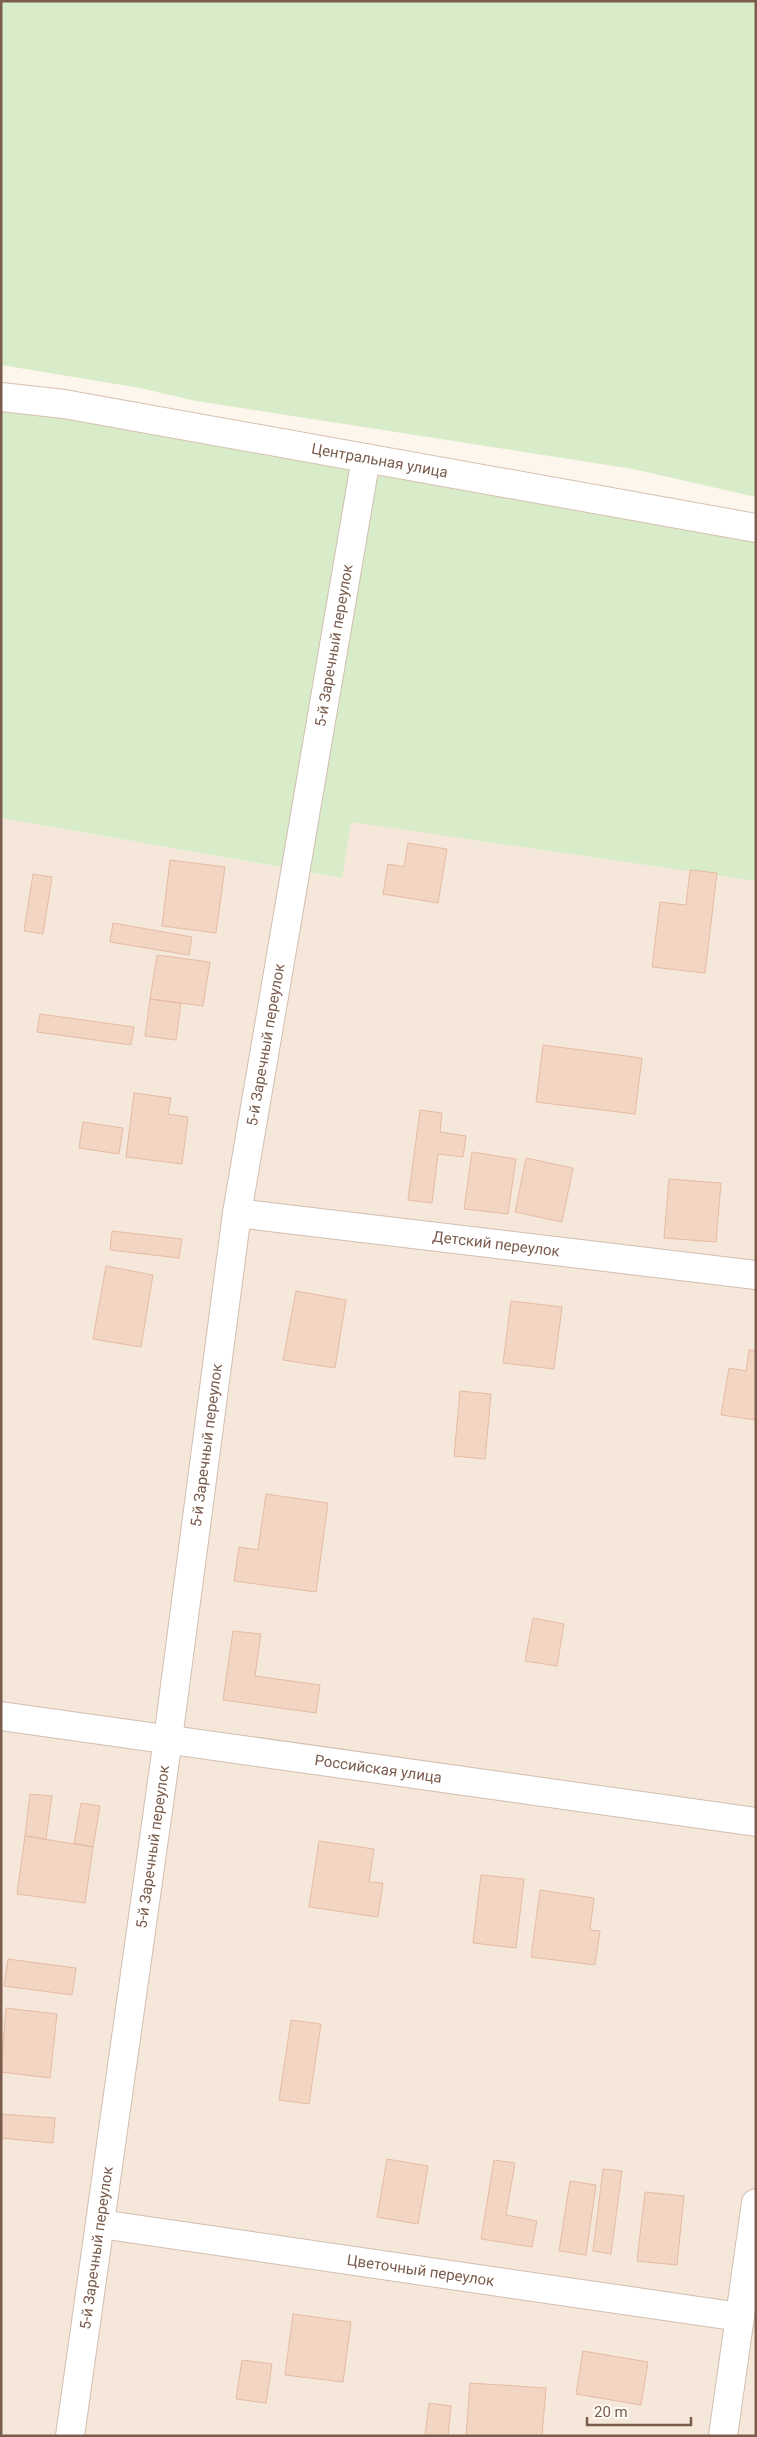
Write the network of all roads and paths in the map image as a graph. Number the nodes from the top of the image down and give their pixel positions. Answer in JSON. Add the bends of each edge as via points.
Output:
{"nodes":[{"id":1,"x":1,"y":396,"type":"edge"},
{"id":2,"x":366,"y":458,"type":"junction"},
{"id":3,"x":756,"y":528,"type":"edge"},
{"id":4,"x":237,"y":1213,"type":"junction"},
{"id":5,"x":756,"y":1275,"type":"edge"},
{"id":6,"x":1,"y":1716,"type":"edge"},
{"id":7,"x":168,"y":1739,"type":"junction"},
{"id":8,"x":756,"y":1822,"type":"edge"},
{"id":9,"x":756,"y":2203,"type":"edge"},
{"id":10,"x":100,"y":2224,"type":"junction"},
{"id":11,"x":740,"y":2317,"type":"junction"},
{"id":12,"x":70,"y":2436,"type":"edge"},
{"id":13,"x":723,"y":2436,"type":"edge"}],
"edges":[{"from":1,"to":2,"type":"street","name":"Центральная улица","via":[[64,404]]},
{"from":2,"to":3,"type":"street","name":"Центральная улица"},
{"from":2,"to":4,"type":"street","name":"5-й Заречный переулок"},
{"from":4,"to":5,"type":"street","name":"Детский переулок"},
{"from":4,"to":7,"type":"street","name":"5-й Заречный переулок"},
{"from":6,"to":7,"type":"street","name":"Российская улица"},
{"from":7,"to":8,"type":"street","name":"Российская улица"},
{"from":7,"to":10,"type":"street","name":"5-й Заречный переулок"},
{"from":9,"to":11,"type":"street"},
{"from":10,"to":11,"type":"street","name":"Цветочный переулок"},
{"from":10,"to":12,"type":"street","name":"5-й Заречный переулок"},
{"from":11,"to":13,"type":"street"}]}
